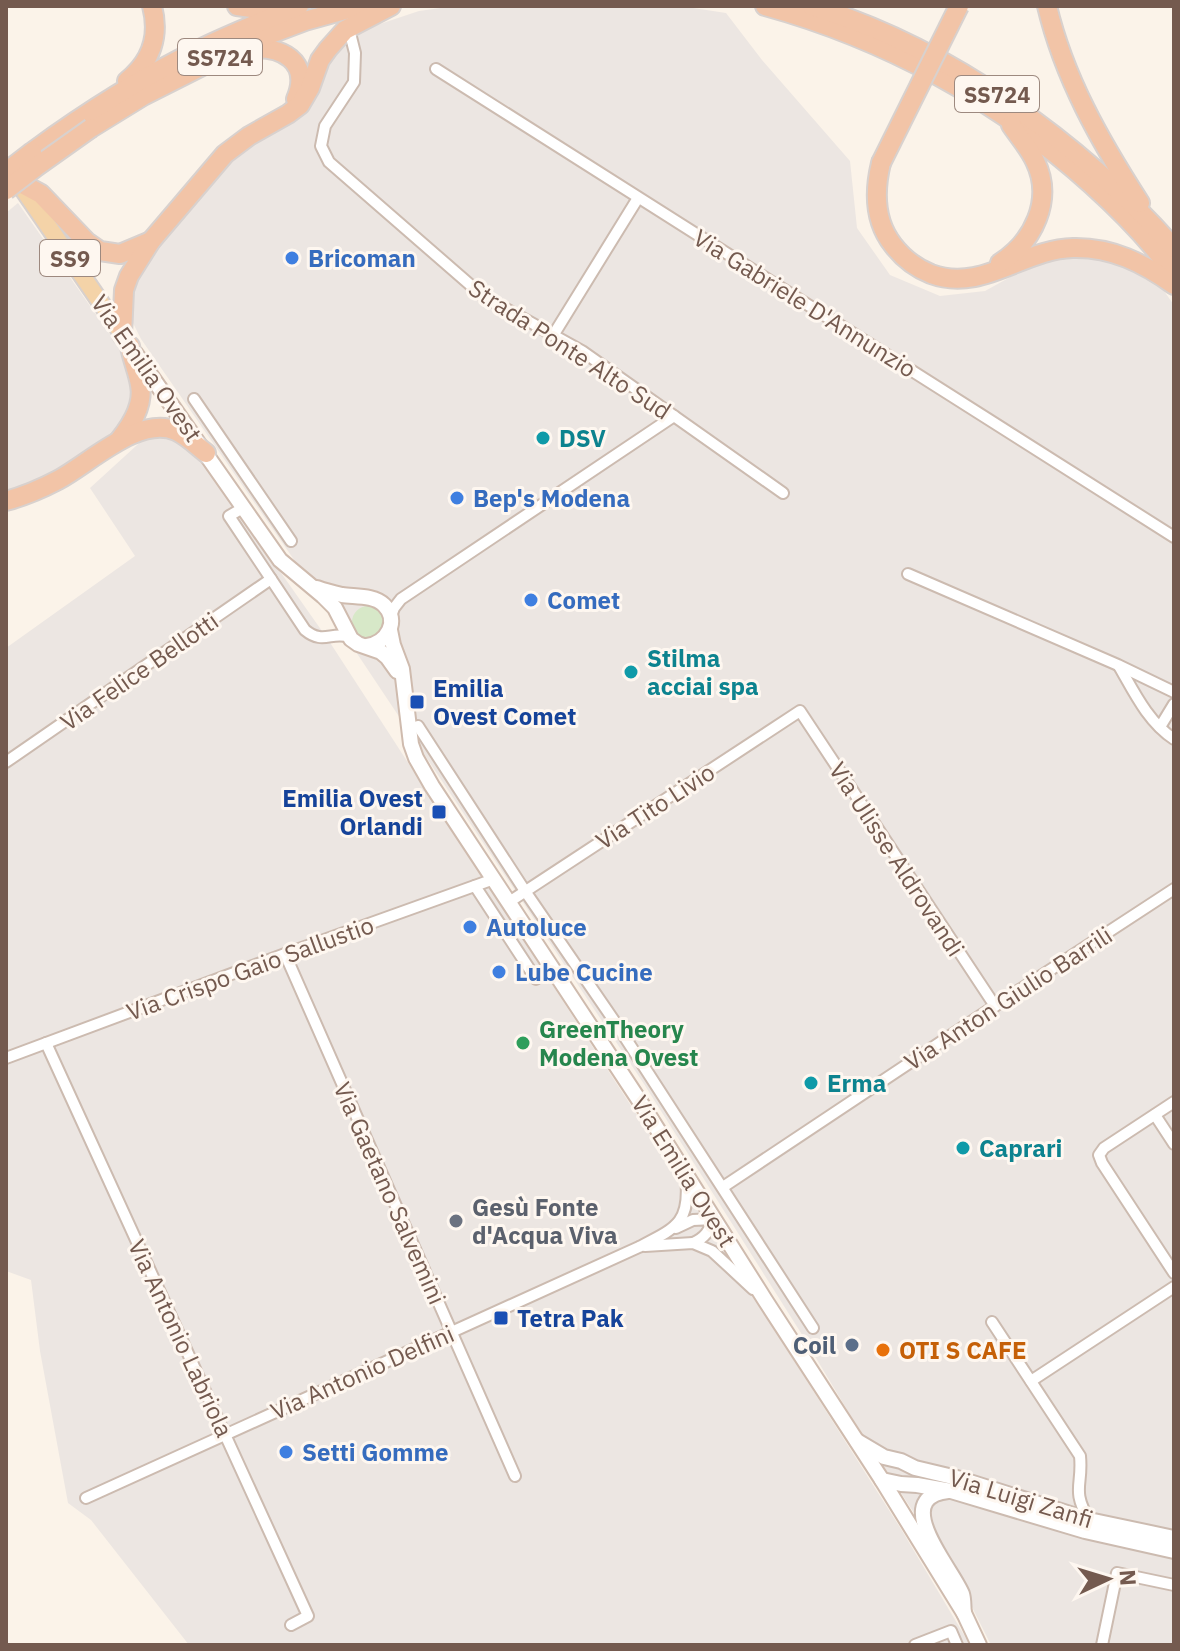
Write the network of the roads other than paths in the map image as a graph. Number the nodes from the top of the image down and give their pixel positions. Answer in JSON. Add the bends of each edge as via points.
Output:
{"nodes":[{"id":1,"x":152,"y":6,"type":"edge"},
{"id":2,"x":237,"y":6,"type":"edge"},
{"id":3,"x":292,"y":6,"type":"edge"},
{"id":4,"x":299,"y":6,"type":"edge"},
{"id":5,"x":359,"y":6,"type":"edge"},
{"id":6,"x":391,"y":6,"type":"edge"},
{"id":7,"x":765,"y":6,"type":"edge"},
{"id":8,"x":812,"y":6,"type":"edge"},
{"id":9,"x":959,"y":6,"type":"edge"},
{"id":10,"x":1047,"y":6,"type":"edge"},
{"id":11,"x":350,"y":33,"type":"dead end"},
{"id":12,"x":233,"y":51,"type":"junction"},
{"id":13,"x":436,"y":69,"type":"dead end"},
{"id":14,"x":1005,"y":116,"type":"junction"},
{"id":15,"x":283,"y":118,"type":"junction"},
{"id":16,"x":87,"y":119,"type":"junction"},
{"id":17,"x":6,"y":165,"type":"edge"},
{"id":18,"x":10,"y":181,"type":"edge"},
{"id":19,"x":638,"y":198,"type":"junction"},
{"id":20,"x":1154,"y":226,"type":"junction"},
{"id":21,"x":151,"y":241,"type":"junction"},
{"id":22,"x":1174,"y":248,"type":"edge"},
{"id":23,"x":1174,"y":274,"type":"edge"},
{"id":24,"x":981,"y":276,"type":"junction"},
{"id":25,"x":1174,"y":285,"type":"edge"},
{"id":26,"x":554,"y":334,"type":"junction"},
{"id":27,"x":126,"y":340,"type":"junction"},
{"id":28,"x":194,"y":399,"type":"dead end"},
{"id":29,"x":674,"y":416,"type":"junction"},
{"id":30,"x":120,"y":439,"type":"junction"},
{"id":31,"x":223,"y":441,"type":"junction"},
{"id":32,"x":206,"y":453,"type":"junction"},
{"id":33,"x":783,"y":493,"type":"dead end"},
{"id":34,"x":6,"y":501,"type":"edge"},
{"id":35,"x":243,"y":508,"type":"junction"},
{"id":36,"x":1174,"y":537,"type":"edge"},
{"id":37,"x":291,"y":541,"type":"dead end"},
{"id":38,"x":908,"y":574,"type":"dead end"},
{"id":39,"x":271,"y":579,"type":"junction"},
{"id":40,"x":313,"y":587,"type":"junction"},
{"id":41,"x":372,"y":599,"type":"junction"},
{"id":42,"x":401,"y":599,"type":"junction"},
{"id":43,"x":390,"y":623,"type":"junction"},
{"id":44,"x":343,"y":630,"type":"junction"},
{"id":45,"x":367,"y":646,"type":"junction"},
{"id":46,"x":1118,"y":665,"type":"junction"},
{"id":47,"x":404,"y":692,"type":"junction"},
{"id":48,"x":1174,"y":692,"type":"edge"},
{"id":49,"x":1174,"y":704,"type":"edge"},
{"id":50,"x":800,"y":711,"type":"joint"},
{"id":51,"x":418,"y":726,"type":"dead end"},
{"id":52,"x":1160,"y":727,"type":"junction"},
{"id":53,"x":1174,"y":739,"type":"edge"},
{"id":54,"x":6,"y":762,"type":"edge"},
{"id":55,"x":494,"y":879,"type":"junction"},
{"id":56,"x":475,"y":886,"type":"junction"},
{"id":57,"x":1174,"y":889,"type":"edge"},
{"id":58,"x":525,"y":891,"type":"junction"},
{"id":59,"x":509,"y":902,"type":"junction"},
{"id":60,"x":285,"y":954,"type":"junction"},
{"id":61,"x":536,"y":979,"type":"dead end"},
{"id":62,"x":995,"y":1006,"type":"junction"},
{"id":63,"x":46,"y":1043,"type":"junction"},
{"id":64,"x":6,"y":1058,"type":"edge"},
{"id":65,"x":657,"y":1087,"type":"junction"},
{"id":66,"x":639,"y":1100,"type":"junction"},
{"id":67,"x":1174,"y":1102,"type":"edge"},
{"id":68,"x":1155,"y":1115,"type":"junction"},
{"id":69,"x":1174,"y":1144,"type":"edge"},
{"id":70,"x":685,"y":1171,"type":"junction"},
{"id":71,"x":723,"y":1187,"type":"junction"},
{"id":72,"x":714,"y":1219,"type":"junction"},
{"id":73,"x":671,"y":1230,"type":"junction"},
{"id":74,"x":693,"y":1243,"type":"junction"},
{"id":75,"x":639,"y":1247,"type":"junction"},
{"id":76,"x":1174,"y":1273,"type":"edge"},
{"id":77,"x":1174,"y":1287,"type":"edge"},
{"id":78,"x":765,"y":1300,"type":"junction"},
{"id":79,"x":992,"y":1322,"type":"dead end"},
{"id":80,"x":813,"y":1328,"type":"dead end"},
{"id":81,"x":451,"y":1331,"type":"junction"},
{"id":82,"x":1031,"y":1381,"type":"junction"},
{"id":83,"x":225,"y":1434,"type":"junction"},
{"id":84,"x":857,"y":1441,"type":"junction"},
{"id":85,"x":915,"y":1468,"type":"junction"},
{"id":86,"x":515,"y":1476,"type":"dead end"},
{"id":87,"x":882,"y":1480,"type":"junction"},
{"id":88,"x":951,"y":1491,"type":"junction"},
{"id":89,"x":1077,"y":1492,"type":"junction"},
{"id":90,"x":86,"y":1498,"type":"dead end"},
{"id":91,"x":1056,"y":1508,"type":"junction"},
{"id":92,"x":1089,"y":1520,"type":"junction"},
{"id":93,"x":1174,"y":1538,"type":"edge"},
{"id":94,"x":1174,"y":1551,"type":"edge"},
{"id":95,"x":1174,"y":1585,"type":"edge"},
{"id":96,"x":964,"y":1613,"type":"junction"},
{"id":97,"x":291,"y":1625,"type":"dead end"},
{"id":98,"x":915,"y":1645,"type":"edge"},
{"id":99,"x":957,"y":1645,"type":"edge"},
{"id":100,"x":979,"y":1645,"type":"edge"},
{"id":101,"x":1102,"y":1645,"type":"edge"}],
"edges":[{"from":1,"to":16,"type":"highway","via":[[156,26],[150,55],[137,73],[102,98]]},
{"from":2,"to":3,"type":"highway"},
{"from":4,"to":16,"type":"highway","number":"SS724","via":[[202,48]]},
{"from":5,"to":12,"type":"highway","number":"SS724","via":[[305,21]]},
{"from":6,"to":15,"type":"highway","via":[[345,30],[320,60],[300,105]]},
{"from":7,"to":14,"type":"highway","number":"SS724","via":[[867,40]]},
{"from":8,"to":20,"type":"highway","number":"SS724","via":[[910,46],[1002,98],[1092,167]]},
{"from":9,"to":24,"type":"highway","bridge":true,"via":[[881,163],[877,207],[886,235],[912,264],[948,279]]},
{"from":10,"to":20,"type":"highway","via":[[1081,103]]},
{"from":11,"to":26,"type":"street","name":"Strada Ponte Alto Sud","via":[[354,82],[325,126],[321,146],[329,162],[483,296]]},
{"from":12,"to":15,"type":"highway","via":[[269,48],[293,61],[300,86]]},
{"from":12,"to":16,"type":"highway","number":"SS724"},
{"from":13,"to":19,"type":"street","name":"Via Gabriele D'Annunzio"},
{"from":14,"to":23,"type":"highway","number":"SS724","via":[[1113,204]]},
{"from":14,"to":24,"type":"highway","via":[[1041,177],[1040,213],[1014,254]]},
{"from":15,"to":21,"type":"highway","via":[[225,154]]},
{"from":16,"to":18,"type":"highway","number":"SS724","bridge":true},
{"from":17,"to":18,"type":"main road","name":"Via Emilia Ovest","number":"SS9"},
{"from":18,"to":21,"type":"highway","via":[[41,194],[100,251],[120,254]]},
{"from":18,"to":27,"type":"main road","name":"Via Emilia Ovest","number":"SS9"},
{"from":19,"to":26,"type":"street"},
{"from":19,"to":36,"type":"street","name":"Via Gabriele D'Annunzio"},
{"from":20,"to":22,"type":"highway","number":"SS724"},
{"from":21,"to":27,"type":"highway","via":[[124,290]]},
{"from":24,"to":25,"type":"highway","via":[[1048,251],[1091,248],[1129,258]]},
{"from":26,"to":29,"type":"street","name":"Strada Ponte Alto Sud"},
{"from":27,"to":30,"type":"highway","via":[[141,400]]},
{"from":27,"to":32,"type":"main road","name":"Via Emilia Ovest","number":"SS9"},
{"from":28,"to":31,"type":"street","name":"Via Emilia Ovest"},
{"from":29,"to":33,"type":"street","name":"Strada Ponte Alto Sud"},
{"from":29,"to":42,"type":"street"},
{"from":30,"to":32,"type":"highway","via":[[143,429],[174,430]]},
{"from":30,"to":34,"type":"highway","via":[[57,480]]},
{"from":31,"to":32,"type":"street","name":"Via Emilia Ovest"},
{"from":31,"to":37,"type":"street","name":"Via Emilia Ovest"},
{"from":32,"to":35,"type":"main road","name":"Via Emilia Ovest","number":"SS9"},
{"from":35,"to":39,"type":"street","via":[[229,516]]},
{"from":35,"to":40,"type":"main road","name":"Via Emilia Ovest","number":"SS9","via":[[280,560]]},
{"from":38,"to":46,"type":"street"},
{"from":39,"to":44,"type":"street","via":[[305,630],[324,638]]},
{"from":39,"to":54,"type":"street","name":"Via Felice Bellotti"},
{"from":40,"to":41,"type":"main road","name":"Via Emilia Ovest"},
{"from":40,"to":44,"type":"main road","name":"Via Emilia Ovest","via":[[335,608]]},
{"from":41,"to":42,"type":"street"},
{"from":41,"to":43,"type":"main road","via":[[386,607]]},
{"from":41,"to":44,"type":"main road","via":[[349,606]]},
{"from":42,"to":43,"type":"street"},
{"from":43,"to":45,"type":"main road","via":[[381,642]]},
{"from":43,"to":47,"type":"main road","name":"Via Emilia Ovest"},
{"from":44,"to":45,"type":"main road"},
{"from":45,"to":47,"type":"main road","name":"Via Emilia Ovest","via":[[387,657]]},
{"from":46,"to":48,"type":"street"},
{"from":46,"to":52,"type":"street"},
{"from":47,"to":55,"type":"main road","name":"Via Emilia Ovest","via":[[416,758]]},
{"from":49,"to":52,"type":"street"},
{"from":50,"to":58,"type":"street","name":"Via Tito Livio"},
{"from":50,"to":62,"type":"street","name":"Via Ulisse Aldrovandi"},
{"from":51,"to":58,"type":"street","name":"Via Emilia Ovest"},
{"from":52,"to":53,"type":"street"},
{"from":55,"to":56,"type":"street","name":"Via Crispo Gaio Sallustio"},
{"from":55,"to":59,"type":"main road","name":"Via Emilia Ovest"},
{"from":56,"to":60,"type":"street","name":"Via Crispo Gaio Sallustio"},
{"from":56,"to":61,"type":"street"},
{"from":57,"to":62,"type":"street","name":"Via Anton Giulio Barrili"},
{"from":58,"to":59,"type":"street","name":"Via Tito Livio"},
{"from":58,"to":65,"type":"street","name":"Via Emilia Ovest"},
{"from":59,"to":66,"type":"main road","name":"Via Emilia Ovest"},
{"from":60,"to":63,"type":"street","name":"Via Crispo Gaio Sallustio"},
{"from":60,"to":81,"type":"street","name":"Via Gaetano Salvemini"},
{"from":62,"to":71,"type":"street","name":"Via Anton Giulio Barrili"},
{"from":63,"to":64,"type":"street","name":"Via Crispo Gaio Sallustio"},
{"from":63,"to":83,"type":"street","name":"Via Antonio Labriola"},
{"from":65,"to":66,"type":"street"},
{"from":65,"to":71,"type":"street","name":"Via Emilia Ovest"},
{"from":66,"to":70,"type":"main road","name":"Via Emilia Ovest"},
{"from":67,"to":68,"type":"street"},
{"from":68,"to":69,"type":"street"},
{"from":68,"to":76,"type":"street","via":[[1099,1155]]},
{"from":70,"to":72,"type":"main road","name":"Via Emilia Ovest"},
{"from":70,"to":73,"type":"street","via":[[687,1205]]},
{"from":71,"to":80,"type":"street","name":"Via Emilia Ovest"},
{"from":72,"to":73,"type":"street","name":"Via Antonio Delfini","via":[[693,1220]]},
{"from":72,"to":74,"type":"street","via":[[702,1240]]},
{"from":72,"to":78,"type":"main road","name":"Via Emilia Ovest"},
{"from":73,"to":75,"type":"street","name":"Via Antonio Delfini"},
{"from":74,"to":75,"type":"street"},
{"from":74,"to":78,"type":"street","via":[[712,1251]]},
{"from":75,"to":81,"type":"street","name":"Via Antonio Delfini"},
{"from":77,"to":82,"type":"street"},
{"from":78,"to":84,"type":"main road","name":"Via Emilia Ovest"},
{"from":79,"to":82,"type":"street"},
{"from":81,"to":83,"type":"street","name":"Via Antonio Delfini"},
{"from":81,"to":86,"type":"street","name":"Via Gaetano Salvemini"},
{"from":82,"to":89,"type":"street","via":[[1080,1456]]},
{"from":83,"to":90,"type":"street","name":"Via Antonio Delfini"},
{"from":83,"to":97,"type":"street","name":"Via Antonio Labriola","via":[[308,1616]]},
{"from":84,"to":85,"type":"main road","name":"Via Luigi Zanfi"},
{"from":84,"to":87,"type":"main road","name":"Via Emilia Ovest"},
{"from":85,"to":87,"type":"main road"},
{"from":85,"to":91,"type":"main road","name":"Via Luigi Zanfi"},
{"from":87,"to":88,"type":"main road","name":"Via Luigi Zanfi"},
{"from":87,"to":96,"type":"main road","name":"Via Emilia Ovest"},
{"from":88,"to":94,"type":"main road","name":"Via Luigi Zanfi"},
{"from":88,"to":96,"type":"main road","via":[[930,1498],[922,1517],[963,1596]]},
{"from":89,"to":91,"type":"street"},
{"from":89,"to":92,"type":"street"},
{"from":91,"to":92,"type":"main road","name":"Via Luigi Zanfi"},
{"from":92,"to":93,"type":"main road","name":"Via Luigi Zanfi"},
{"from":95,"to":101,"type":"street","via":[[1117,1573]]},
{"from":96,"to":100,"type":"main road","name":"Via Emilia Ovest"},
{"from":98,"to":99,"type":"street","via":[[951,1631]]}]}
